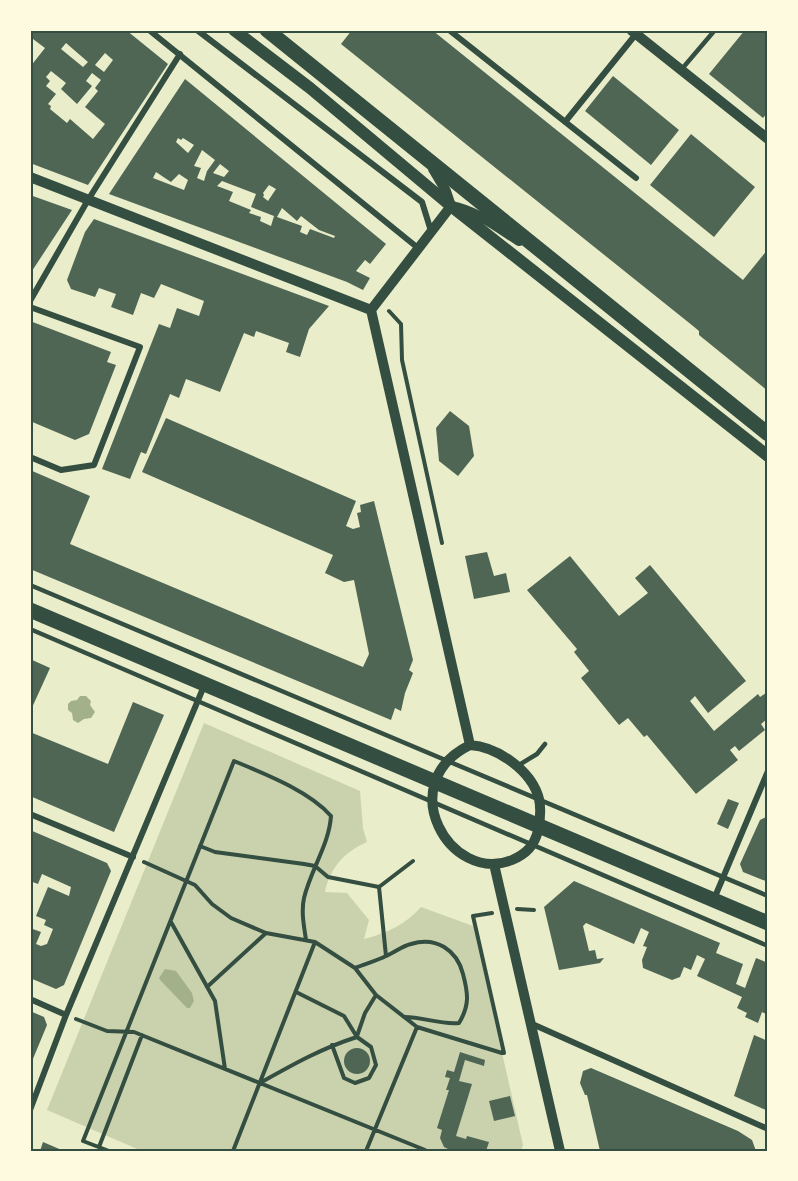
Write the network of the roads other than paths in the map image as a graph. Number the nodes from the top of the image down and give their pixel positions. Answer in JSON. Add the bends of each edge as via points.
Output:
{"nodes":[{"id":1,"x":149,"y":30,"type":"edge"},
{"id":2,"x":197,"y":30,"type":"edge"},
{"id":3,"x":234,"y":30,"type":"edge"},
{"id":4,"x":261,"y":30,"type":"edge"},
{"id":5,"x":267,"y":30,"type":"edge"},
{"id":6,"x":450,"y":30,"type":"edge"},
{"id":7,"x":715,"y":30,"type":"edge"},
{"id":8,"x":633,"y":32,"type":"edge"},
{"id":9,"x":281,"y":42,"type":"junction"},
{"id":10,"x":180,"y":54,"type":"junction"},
{"id":11,"x":681,"y":70,"type":"junction"},
{"id":12,"x":565,"y":122,"type":"junction"},
{"id":13,"x":768,"y":139,"type":"edge"},
{"id":14,"x":420,"y":152,"type":"junction"},
{"id":15,"x":30,"y":177,"type":"edge"},
{"id":16,"x":636,"y":178,"type":"dead end"},
{"id":17,"x":88,"y":200,"type":"junction"},
{"id":18,"x":451,"y":206,"type":"junction"},
{"id":19,"x":431,"y":231,"type":"junction"},
{"id":20,"x":418,"y":248,"type":"junction"},
{"id":21,"x":563,"y":270,"type":"junction"},
{"id":22,"x":30,"y":301,"type":"edge"},
{"id":23,"x":30,"y":307,"type":"edge"},
{"id":24,"x":372,"y":310,"type":"junction"},
{"id":25,"x":768,"y":434,"type":"edge"},
{"id":26,"x":768,"y":456,"type":"edge"},
{"id":27,"x":30,"y":457,"type":"edge"},
{"id":28,"x":30,"y":585,"type":"edge"},
{"id":29,"x":30,"y":610,"type":"edge"},
{"id":30,"x":30,"y":629,"type":"edge"},
{"id":31,"x":205,"y":683,"type":"junction"},
{"id":32,"x":198,"y":701,"type":"junction"},
{"id":33,"x":545,"y":744,"type":"dead end"},
{"id":34,"x":470,"y":745,"type":"junction"},
{"id":35,"x":446,"y":762,"type":"junction"},
{"id":36,"x":516,"y":766,"type":"junction"},
{"id":37,"x":768,"y":771,"type":"edge"},
{"id":38,"x":435,"y":781,"type":"junction"},
{"id":39,"x":765,"y":786,"type":"edge"},
{"id":40,"x":539,"y":799,"type":"junction"},
{"id":41,"x":432,"y":803,"type":"junction"},
{"id":42,"x":30,"y":814,"type":"edge"},
{"id":43,"x":539,"y":825,"type":"junction"},
{"id":44,"x":532,"y":846,"type":"junction"},
{"id":45,"x":133,"y":857,"type":"junction"},
{"id":46,"x":494,"y":864,"type":"junction"},
{"id":47,"x":724,"y":877,"type":"junction"},
{"id":48,"x":768,"y":896,"type":"edge"},
{"id":49,"x":714,"y":899,"type":"junction"},
{"id":50,"x":768,"y":922,"type":"edge"},
{"id":51,"x":768,"y":946,"type":"edge"},
{"id":52,"x":30,"y":999,"type":"edge"},
{"id":53,"x":66,"y":1015,"type":"junction"},
{"id":54,"x":530,"y":1023,"type":"junction"},
{"id":55,"x":30,"y":1110,"type":"edge"},
{"id":56,"x":768,"y":1128,"type":"edge"},
{"id":57,"x":560,"y":1151,"type":"edge"}],
"edges":[{"from":1,"to":10,"type":"street"},
{"from":2,"to":19,"type":"street","via":[[422,202]]},
{"from":3,"to":18,"type":"main road"},
{"from":4,"to":9,"type":"street"},
{"from":5,"to":9,"type":"main road"},
{"from":6,"to":12,"type":"street"},
{"from":7,"to":11,"type":"lane"},
{"from":8,"to":11,"type":"street"},
{"from":8,"to":12,"type":"street"},
{"from":9,"to":14,"type":"main road"},
{"from":10,"to":17,"type":"street"},
{"from":10,"to":20,"type":"street"},
{"from":11,"to":13,"type":"street"},
{"from":12,"to":16,"type":"street"},
{"from":14,"to":18,"type":"street","via":[[438,176]]},
{"from":14,"to":21,"type":"main road"},
{"from":15,"to":17,"type":"street"},
{"from":17,"to":22,"type":"street"},
{"from":17,"to":24,"type":"street"},
{"from":18,"to":19,"type":"street"},
{"from":18,"to":21,"type":"street","via":[[481,216]]},
{"from":18,"to":26,"type":"main road"},
{"from":19,"to":20,"type":"street"},
{"from":20,"to":24,"type":"street"},
{"from":21,"to":25,"type":"main road"},
{"from":23,"to":27,"type":"street","via":[[140,347],[94,465],[61,470]]},
{"from":24,"to":34,"type":"street"},
{"from":28,"to":35,"type":"lane"},
{"from":29,"to":31,"type":"main road"},
{"from":30,"to":32,"type":"lane"},
{"from":31,"to":32,"type":"street"},
{"from":31,"to":38,"type":"main road"},
{"from":32,"to":41,"type":"lane"},
{"from":32,"to":45,"type":"street"},
{"from":33,"to":36,"type":"lane","via":[[537,754]]},
{"from":34,"to":35,"type":"street"},
{"from":34,"to":36,"type":"street","via":[[482,746]]},
{"from":35,"to":38,"type":"street"},
{"from":35,"to":40,"type":"lane"},
{"from":36,"to":40,"type":"street","via":[[529,779]]},
{"from":37,"to":39,"type":"street"},
{"from":38,"to":41,"type":"street"},
{"from":38,"to":43,"type":"main road"},
{"from":39,"to":47,"type":"street"},
{"from":40,"to":43,"type":"street"},
{"from":40,"to":47,"type":"lane"},
{"from":41,"to":44,"type":"lane"},
{"from":41,"to":46,"type":"street","via":[[443,836],[457,851]]},
{"from":42,"to":45,"type":"street"},
{"from":43,"to":44,"type":"street"},
{"from":43,"to":49,"type":"main road"},
{"from":44,"to":46,"type":"street","via":[[521,856]]},
{"from":44,"to":51,"type":"lane"},
{"from":45,"to":53,"type":"street"},
{"from":46,"to":54,"type":"street"},
{"from":47,"to":48,"type":"lane"},
{"from":47,"to":49,"type":"street"},
{"from":49,"to":50,"type":"main road"},
{"from":52,"to":53,"type":"street"},
{"from":53,"to":55,"type":"street"},
{"from":54,"to":56,"type":"street"},
{"from":54,"to":57,"type":"street"}]}
